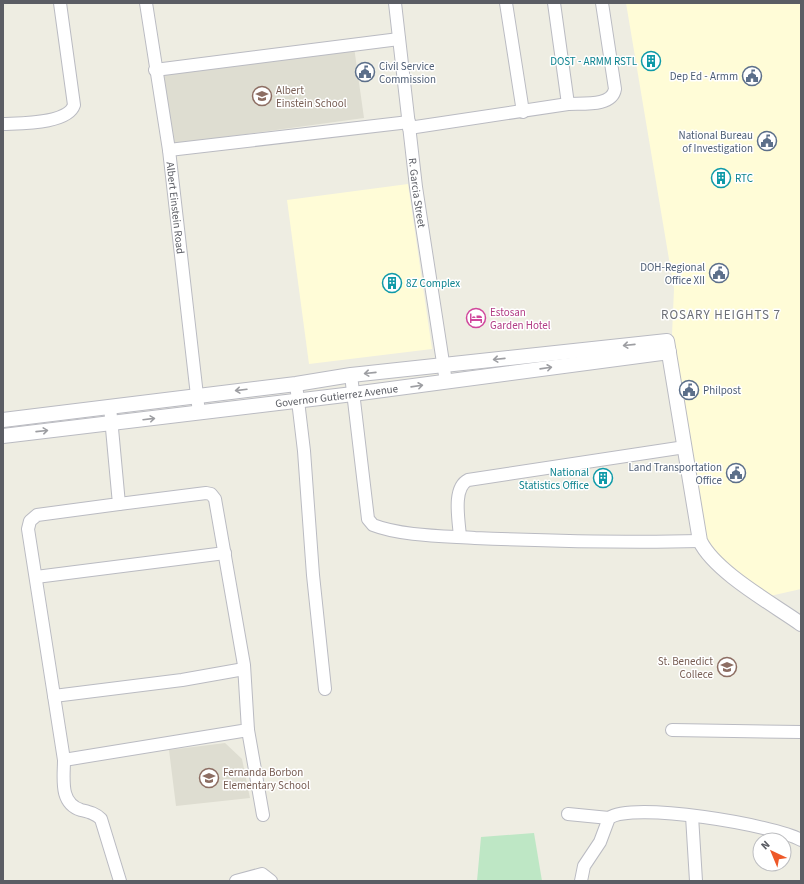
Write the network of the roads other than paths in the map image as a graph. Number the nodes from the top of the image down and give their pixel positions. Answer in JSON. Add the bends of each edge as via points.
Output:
{"nodes":[{"id":1,"x":60,"y":3,"type":"edge"},
{"id":2,"x":146,"y":3,"type":"edge"},
{"id":3,"x":395,"y":3,"type":"edge"},
{"id":4,"x":506,"y":3,"type":"edge"},
{"id":5,"x":554,"y":3,"type":"edge"},
{"id":6,"x":602,"y":3,"type":"edge"},
{"id":7,"x":399,"y":39,"type":"junction"},
{"id":8,"x":155,"y":70,"type":"junction"},
{"id":9,"x":568,"y":104,"type":"junction"},
{"id":10,"x":523,"y":112,"type":"junction"},
{"id":11,"x":3,"y":124,"type":"edge"},
{"id":12,"x":409,"y":125,"type":"junction"},
{"id":13,"x":169,"y":150,"type":"junction"},
{"id":14,"x":668,"y":346,"type":"junction"},
{"id":15,"x":443,"y":365,"type":"junction"},
{"id":16,"x":351,"y":375,"type":"junction"},
{"id":17,"x":446,"y":382,"type":"junction"},
{"id":18,"x":296,"y":384,"type":"junction"},
{"id":19,"x":353,"y":394,"type":"junction"},
{"id":20,"x":197,"y":396,"type":"junction"},
{"id":21,"x":298,"y":400,"type":"junction"},
{"id":22,"x":110,"y":407,"type":"junction"},
{"id":23,"x":199,"y":413,"type":"junction"},
{"id":24,"x":3,"y":420,"type":"edge"},
{"id":25,"x":111,"y":424,"type":"junction"},
{"id":26,"x":3,"y":436,"type":"edge"},
{"id":27,"x":685,"y":447,"type":"junction"},
{"id":28,"x":119,"y":504,"type":"junction"},
{"id":29,"x":460,"y":537,"type":"junction"},
{"id":30,"x":700,"y":541,"type":"junction"},
{"id":31,"x":226,"y":553,"type":"junction"},
{"id":32,"x":36,"y":577,"type":"junction"},
{"id":33,"x":801,"y":624,"type":"edge"},
{"id":34,"x":244,"y":669,"type":"junction"},
{"id":35,"x":325,"y":689,"type":"dead end"},
{"id":36,"x":54,"y":696,"type":"junction"},
{"id":37,"x":248,"y":730,"type":"junction"},
{"id":38,"x":672,"y":730,"type":"dead end"},
{"id":39,"x":801,"y":732,"type":"edge"},
{"id":40,"x":64,"y":760,"type":"junction"},
{"id":41,"x":568,"y":814,"type":"dead end"},
{"id":42,"x":263,"y":815,"type":"dead end"},
{"id":43,"x":692,"y":816,"type":"junction"},
{"id":44,"x":609,"y":818,"type":"junction"},
{"id":45,"x":801,"y":840,"type":"edge"},
{"id":46,"x":120,"y":881,"type":"edge"},
{"id":47,"x":236,"y":881,"type":"edge"},
{"id":48,"x":271,"y":881,"type":"edge"},
{"id":49,"x":581,"y":881,"type":"edge"},
{"id":50,"x":696,"y":881,"type":"edge"}],
"edges":[{"from":1,"to":11,"type":"street","via":[[73,109],[67,115],[53,120]]},
{"from":2,"to":8,"type":"street","name":"Albert Einstein Road"},
{"from":3,"to":7,"type":"street","name":"R. Garcia Street"},
{"from":4,"to":10,"type":"street"},
{"from":5,"to":9,"type":"street"},
{"from":6,"to":9,"type":"street","via":[[614,95],[607,100]]},
{"from":7,"to":8,"type":"street"},
{"from":7,"to":12,"type":"street","name":"R. Garcia Street"},
{"from":8,"to":13,"type":"street","name":"Albert Einstein Road"},
{"from":9,"to":10,"type":"street"},
{"from":10,"to":12,"type":"street"},
{"from":12,"to":13,"type":"street"},
{"from":12,"to":15,"type":"street","name":"R. Garcia Street"},
{"from":13,"to":20,"type":"street","name":"Albert Einstein Road"},
{"from":14,"to":15,"type":"street","name":"Governor Gutierrez Avenue","one_way":true},
{"from":17,"to":14,"type":"street","name":"Governor Gutierrez Avenue","one_way":true},
{"from":14,"to":27,"type":"street"},
{"from":15,"to":16,"type":"street","name":"Governor Gutierrez Avenue","one_way":true},
{"from":15,"to":17,"type":"street","name":"R. Garcia Street"},
{"from":16,"to":18,"type":"street","name":"Governor Gutierrez Avenue"},
{"from":16,"to":19,"type":"street"},
{"from":19,"to":17,"type":"street","name":"Governor Gutierrez Avenue","one_way":true},
{"from":18,"to":20,"type":"street","name":"Governor Gutierrez Avenue","one_way":true},
{"from":18,"to":21,"type":"street"},
{"from":19,"to":21,"type":"street","name":"Governor Gutierrez Avenue"},
{"from":19,"to":29,"type":"street","via":[[370,522],[373,526],[385,529]]},
{"from":20,"to":22,"type":"street","name":"Governor Gutierrez Avenue"},
{"from":20,"to":23,"type":"street","name":"Albert Einstein Road"},
{"from":21,"to":23,"type":"street","name":"Governor Gutierrez Avenue"},
{"from":21,"to":35,"type":"street"},
{"from":22,"to":24,"type":"street","name":"Governor Gutierrez Avenue"},
{"from":22,"to":25,"type":"street"},
{"from":25,"to":23,"type":"street","name":"Governor Gutierrez Avenue","one_way":true},
{"from":26,"to":25,"type":"street","name":"Governor Gutierrez Avenue","one_way":true},
{"from":25,"to":28,"type":"street"},
{"from":27,"to":29,"type":"street","via":[[468,480],[458,491]]},
{"from":27,"to":30,"type":"street"},
{"from":28,"to":31,"type":"street","via":[[211,494],[218,508]]},
{"from":28,"to":32,"type":"street","via":[[56,511],[34,517],[28,529]]},
{"from":29,"to":30,"type":"street","via":[[591,542]]},
{"from":30,"to":33,"type":"street","via":[[720,565]]},
{"from":31,"to":32,"type":"street"},
{"from":31,"to":34,"type":"street"},
{"from":32,"to":36,"type":"street"},
{"from":34,"to":36,"type":"street","via":[[182,680]]},
{"from":34,"to":37,"type":"street"},
{"from":36,"to":40,"type":"street"},
{"from":37,"to":40,"type":"street"},
{"from":37,"to":42,"type":"street"},
{"from":38,"to":39,"type":"street"},
{"from":40,"to":46,"type":"street","via":[[65,796],[74,807],[95,814],[101,819]]},
{"from":41,"to":44,"type":"street"},
{"from":43,"to":44,"type":"street","via":[[625,812]]},
{"from":43,"to":45,"type":"street","via":[[762,828]]},
{"from":43,"to":50,"type":"street"},
{"from":44,"to":49,"type":"street","via":[[600,842],[584,866]]},
{"from":47,"to":48,"type":"street","via":[[262,874]]}]}
